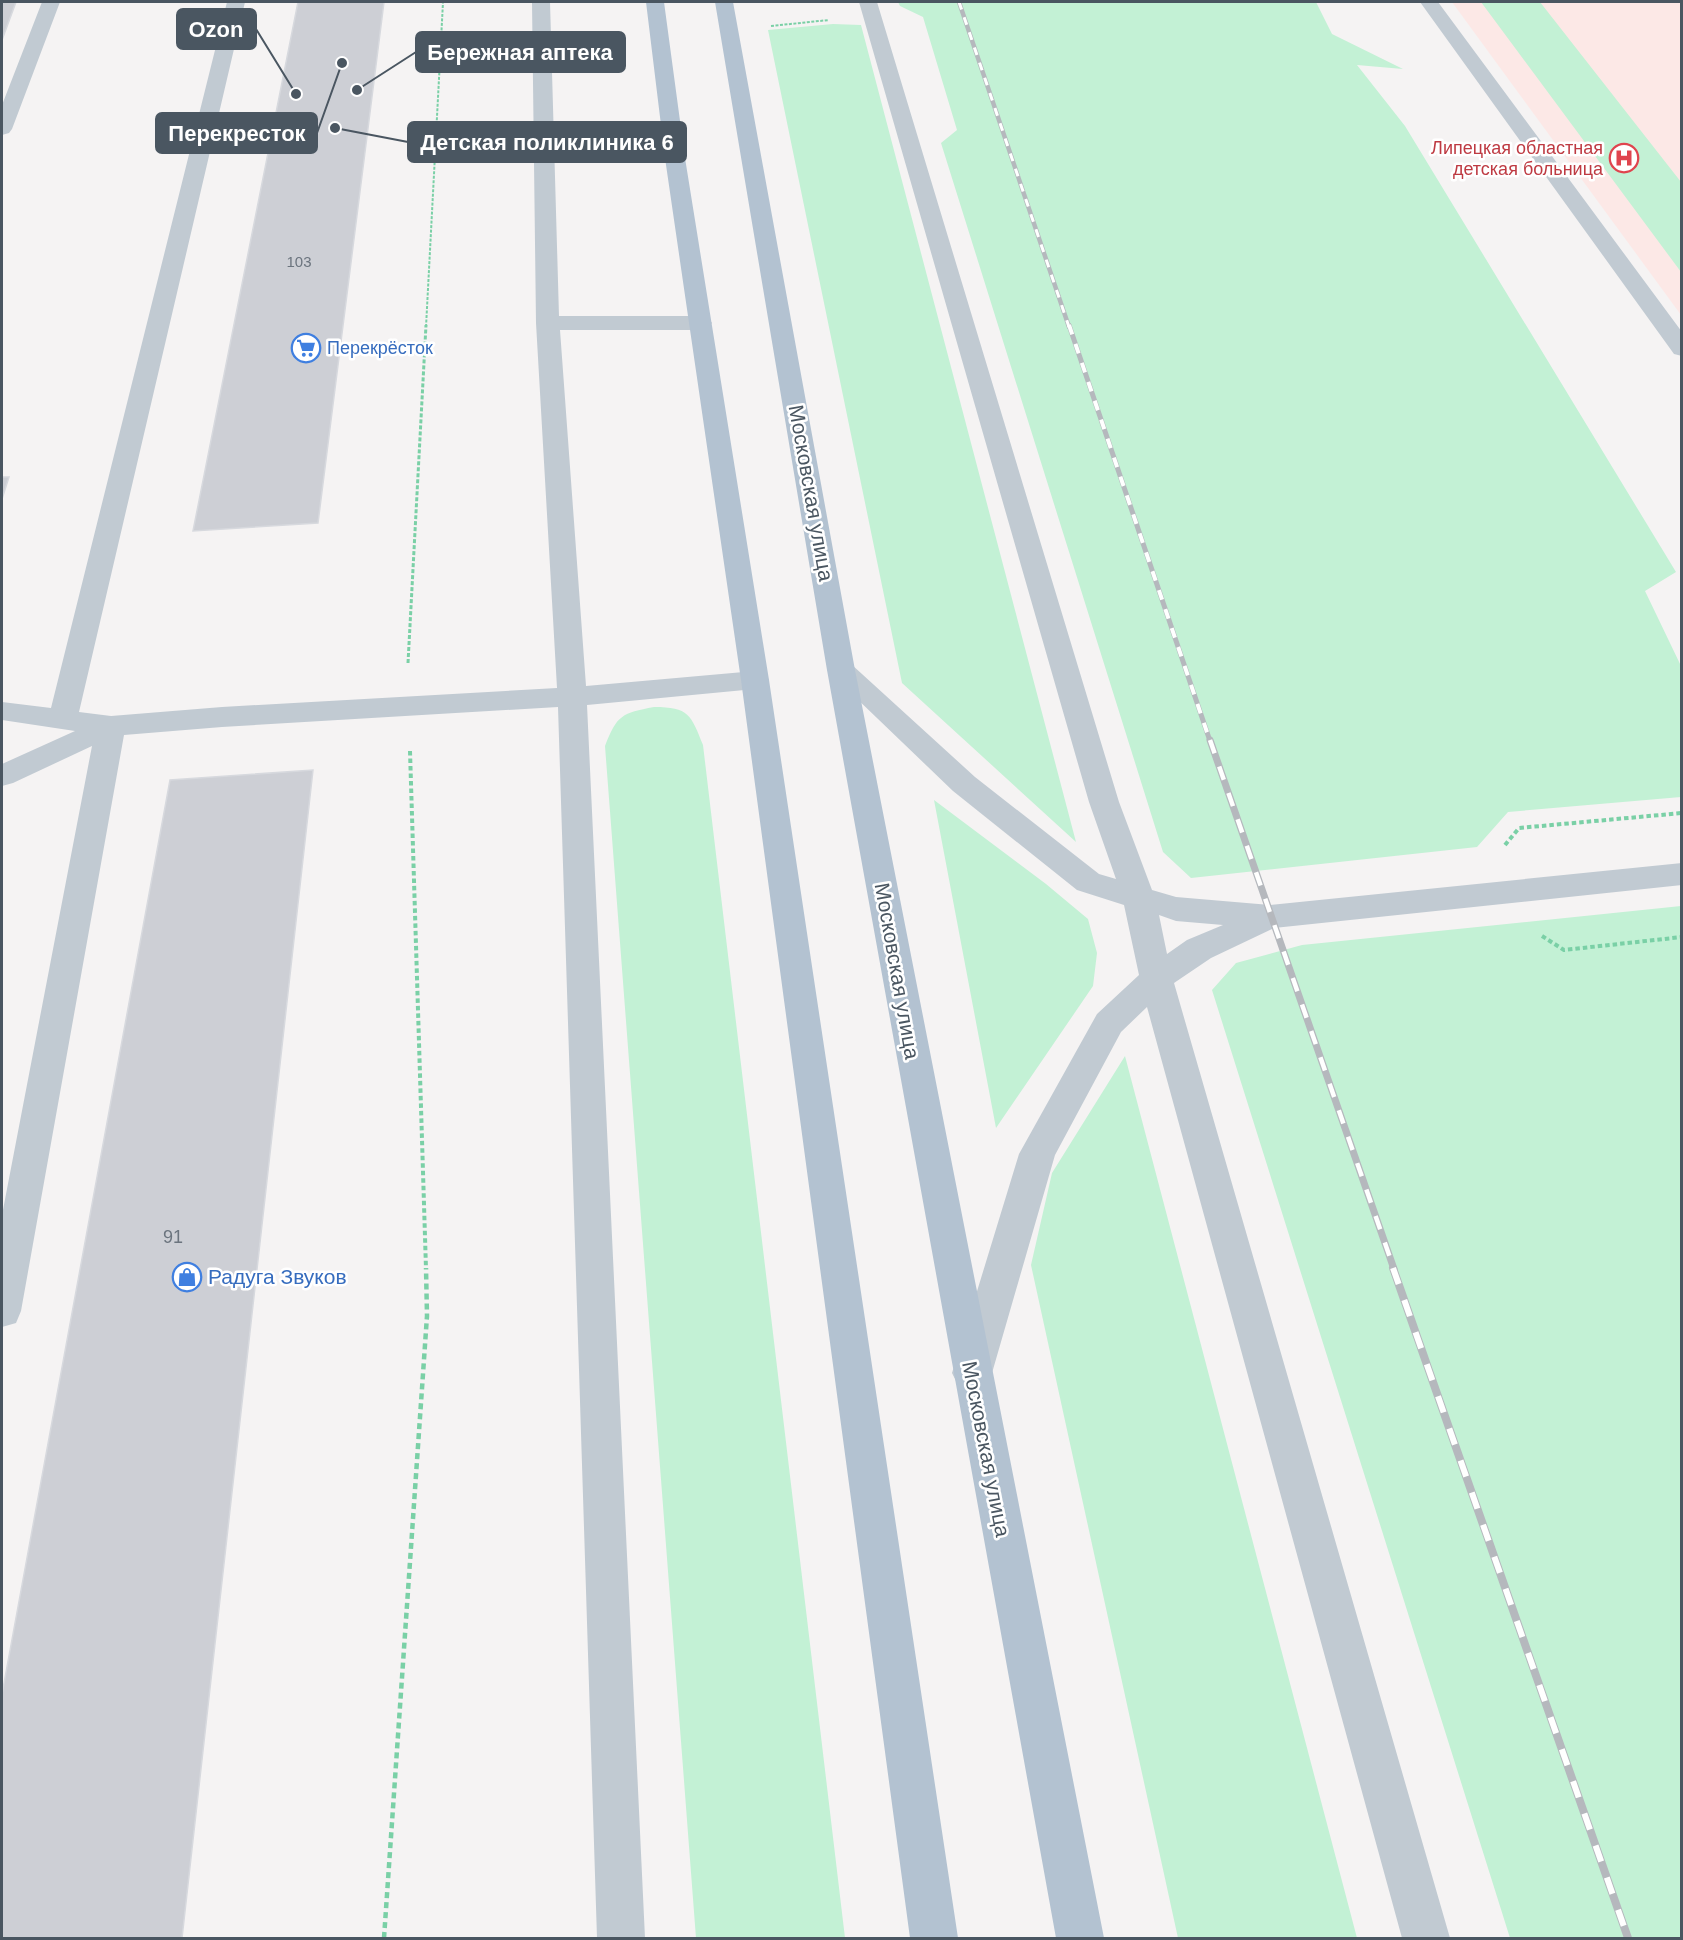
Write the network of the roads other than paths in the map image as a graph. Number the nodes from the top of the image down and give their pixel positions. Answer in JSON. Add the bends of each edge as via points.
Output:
{"nodes":[{"id":1,"x":51,"y":2,"type":"edge"},
{"id":2,"x":236,"y":2,"type":"edge"},
{"id":3,"x":542,"y":2,"type":"edge"},
{"id":4,"x":655,"y":2,"type":"edge"},
{"id":5,"x":724,"y":2,"type":"edge"},
{"id":6,"x":868,"y":2,"type":"edge"},
{"id":7,"x":1429,"y":2,"type":"edge"},
{"id":8,"x":2,"y":129,"type":"edge"},
{"id":9,"x":548,"y":323,"type":"junction"},
{"id":10,"x":700,"y":323,"type":"junction"},
{"id":11,"x":1682,"y":349,"type":"edge"},
{"id":12,"x":841,"y":670,"type":"junction"},
{"id":13,"x":755,"y":680,"type":"junction"},
{"id":14,"x":573,"y":697,"type":"junction"},
{"id":15,"x":2,"y":711,"type":"edge"},
{"id":16,"x":63,"y":720,"type":"junction"},
{"id":17,"x":111,"y":726,"type":"junction"},
{"id":18,"x":2,"y":776,"type":"edge"},
{"id":19,"x":1682,"y":874,"type":"edge"},
{"id":20,"x":1139,"y":898,"type":"junction"},
{"id":21,"x":1270,"y":917,"type":"junction"},
{"id":22,"x":1156,"y":978,"type":"junction"},
{"id":23,"x":2,"y":1311,"type":"edge"},
{"id":24,"x":972,"y":1374,"type":"junction"},
{"id":25,"x":621,"y":1938,"type":"edge"},
{"id":26,"x":934,"y":1938,"type":"edge"},
{"id":27,"x":1080,"y":1938,"type":"edge"},
{"id":28,"x":1426,"y":1938,"type":"edge"}],
"edges":[{"from":1,"to":8,"type":"street"},
{"from":2,"to":16,"type":"street"},
{"from":3,"to":9,"type":"street"},
{"from":4,"to":10,"type":"main road"},
{"from":5,"to":12,"type":"main road","name":"Московская улица"},
{"from":6,"to":20,"type":"street","via":[[1104,802]]},
{"from":7,"to":11,"type":"street"},
{"from":9,"to":10,"type":"street"},
{"from":9,"to":14,"type":"street"},
{"from":10,"to":13,"type":"main road"},
{"from":12,"to":20,"type":"street","via":[[964,784],[1088,882]]},
{"from":12,"to":24,"type":"main road","name":"Московская улица"},
{"from":13,"to":14,"type":"street"},
{"from":13,"to":26,"type":"main road"},
{"from":14,"to":17,"type":"street"},
{"from":14,"to":25,"type":"street"},
{"from":15,"to":16,"type":"street"},
{"from":16,"to":17,"type":"street"},
{"from":17,"to":18,"type":"street"},
{"from":17,"to":23,"type":"street"},
{"from":19,"to":21,"type":"street"},
{"from":20,"to":21,"type":"street","via":[[1176,909]]},
{"from":20,"to":22,"type":"street"},
{"from":21,"to":22,"type":"street","via":[[1199,949]]},
{"from":22,"to":24,"type":"street","via":[[1109,1023],[1036,1154]]},
{"from":22,"to":28,"type":"street"},
{"from":24,"to":27,"type":"main road","name":"Московская улица"}]}
